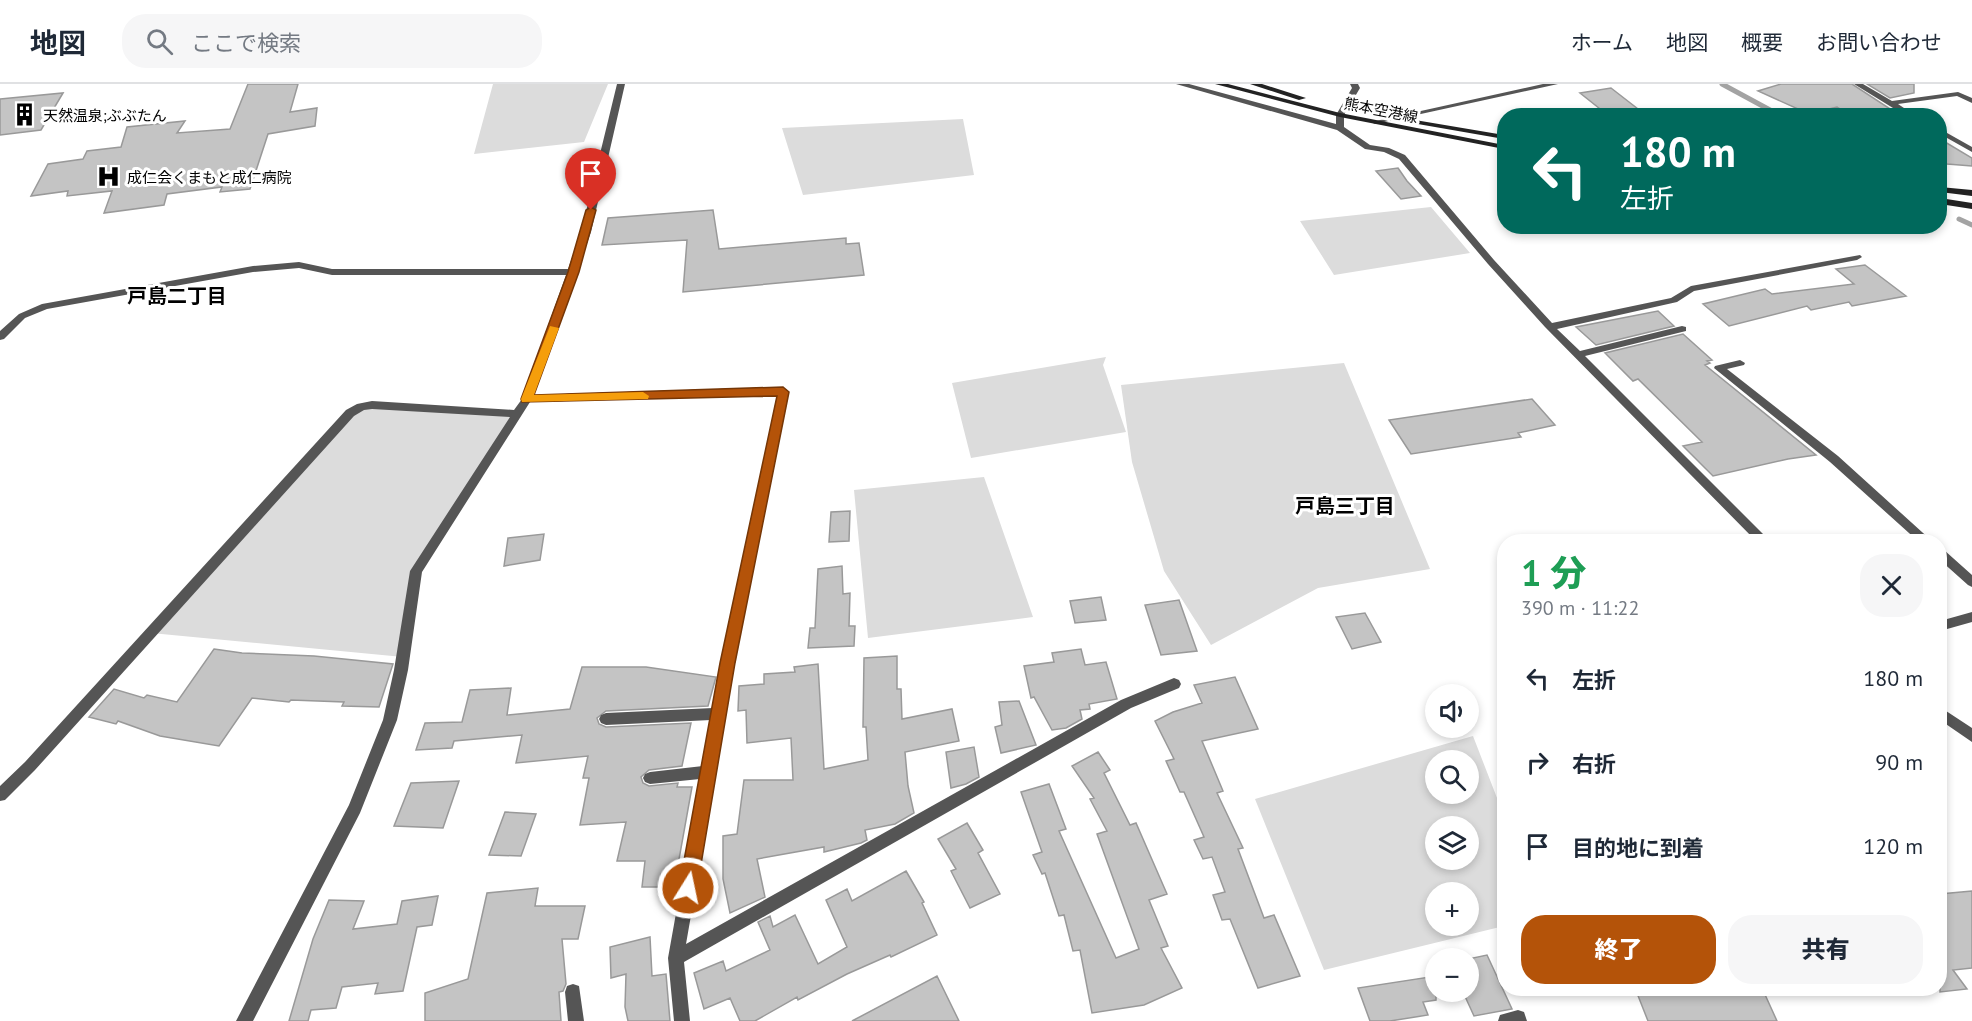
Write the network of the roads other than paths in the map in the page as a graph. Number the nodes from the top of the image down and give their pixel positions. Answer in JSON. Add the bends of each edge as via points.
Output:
{"nodes":[{"id":1,"x":621,"y":84,"type":"edge"},
{"id":2,"x":1180,"y":84,"type":"edge"},
{"id":3,"x":1219,"y":84,"type":"edge"},
{"id":4,"x":1254,"y":84,"type":"edge"},
{"id":5,"x":1354,"y":84,"type":"edge"},
{"id":6,"x":1554,"y":84,"type":"edge"},
{"id":7,"x":1858,"y":84,"type":"edge"},
{"id":8,"x":1972,"y":101,"type":"edge"},
{"id":9,"x":1891,"y":103,"type":"junction"},
{"id":10,"x":1899,"y":108,"type":"edge"},
{"id":11,"x":1342,"y":112,"type":"junction"},
{"id":12,"x":1389,"y":118,"type":"junction"},
{"id":13,"x":1375,"y":122,"type":"junction"},
{"id":14,"x":1340,"y":128,"type":"junction"},
{"id":15,"x":1947,"y":135,"type":"edge"},
{"id":16,"x":1497,"y":136,"type":"edge"},
{"id":17,"x":1497,"y":146,"type":"edge"},
{"id":18,"x":1972,"y":150,"type":"edge"},
{"id":19,"x":1947,"y":191,"type":"edge"},
{"id":20,"x":1972,"y":193,"type":"edge"},
{"id":21,"x":1947,"y":202,"type":"edge"},
{"id":22,"x":1972,"y":206,"type":"edge"},
{"id":23,"x":1857,"y":257,"type":"dead end"},
{"id":24,"x":573,"y":272,"type":"junction"},
{"id":25,"x":1550,"y":327,"type":"junction"},
{"id":26,"x":1682,"y":329,"type":"dead end"},
{"id":27,"x":0,"y":337,"type":"edge"},
{"id":28,"x":1578,"y":355,"type":"junction"},
{"id":29,"x":1740,"y":363,"type":"dead end"},
{"id":30,"x":527,"y":399,"type":"junction"},
{"id":31,"x":517,"y":414,"type":"junction"},
{"id":32,"x":1757,"y":534,"type":"edge"},
{"id":33,"x":1918,"y":534,"type":"edge"},
{"id":34,"x":1947,"y":559,"type":"edge"},
{"id":35,"x":1972,"y":582,"type":"edge"},
{"id":36,"x":1972,"y":617,"type":"edge"},
{"id":37,"x":1947,"y":624,"type":"edge"},
{"id":38,"x":1174,"y":684,"type":"dead end"},
{"id":39,"x":718,"y":714,"type":"junction"},
{"id":40,"x":1947,"y":718,"type":"edge"},
{"id":41,"x":606,"y":719,"type":"dead end"},
{"id":42,"x":1972,"y":736,"type":"edge"},
{"id":43,"x":708,"y":772,"type":"junction"},
{"id":44,"x":650,"y":778,"type":"dead end"},
{"id":45,"x":0,"y":795,"type":"edge"},
{"id":46,"x":676,"y":958,"type":"junction"},
{"id":47,"x":573,"y":992,"type":"dead end"},
{"id":48,"x":244,"y":1021,"type":"edge"},
{"id":49,"x":576,"y":1021,"type":"edge"},
{"id":50,"x":682,"y":1021,"type":"edge"},
{"id":51,"x":1506,"y":1021,"type":"edge"},
{"id":52,"x":1519,"y":1021,"type":"edge"}],
"edges":[{"from":1,"to":24,"type":"street"},
{"from":2,"to":14,"type":"street"},
{"from":3,"to":11,"type":"main road","name":"熊本空港線"},
{"from":4,"to":11,"type":"main road","name":"熊本空港線"},
{"from":5,"to":11,"type":"street","via":[[1356,88]]},
{"from":6,"to":12,"type":"street"},
{"from":7,"to":9,"type":"street"},
{"from":8,"to":9,"type":"street","via":[[1958,94]]},
{"from":9,"to":10,"type":"street"},
{"from":11,"to":12,"type":"main road","name":"熊本空港線"},
{"from":11,"to":13,"type":"main road","name":"熊本空港線"},
{"from":11,"to":14,"type":"street"},
{"from":12,"to":13,"type":"street"},
{"from":12,"to":16,"type":"main road","name":"熊本空港線"},
{"from":13,"to":17,"type":"main road","name":"熊本空港線"},
{"from":14,"to":25,"type":"street","via":[[1368,147],[1402,157]]},
{"from":15,"to":18,"type":"street"},
{"from":19,"to":20,"type":"main road"},
{"from":21,"to":22,"type":"main road"},
{"from":23,"to":25,"type":"street","via":[[1691,289],[1674,300]]},
{"from":24,"to":27,"type":"street","via":[[332,272],[299,265],[253,269],[45,306],[22,316]]},
{"from":24,"to":30,"type":"street"},
{"from":25,"to":28,"type":"street"},
{"from":26,"to":28,"type":"street"},
{"from":28,"to":32,"type":"street"},
{"from":29,"to":33,"type":"street","via":[[1719,368],[1834,459]]},
{"from":30,"to":31,"type":"street"},
{"from":30,"to":39,"type":"street","via":[[783,392]]},
{"from":31,"to":45,"type":"street","via":[[372,405],[350,412]]},
{"from":31,"to":48,"type":"street","via":[[416,571],[390,720],[355,808]]},
{"from":34,"to":35,"type":"street"},
{"from":36,"to":37,"type":"street"},
{"from":38,"to":46,"type":"street","via":[[1126,704]]},
{"from":39,"to":41,"type":"street"},
{"from":39,"to":43,"type":"street"},
{"from":40,"to":42,"type":"street"},
{"from":43,"to":44,"type":"street"},
{"from":43,"to":46,"type":"street"},
{"from":46,"to":50,"type":"street"},
{"from":47,"to":49,"type":"street"},
{"from":51,"to":52,"type":"street"}]}
